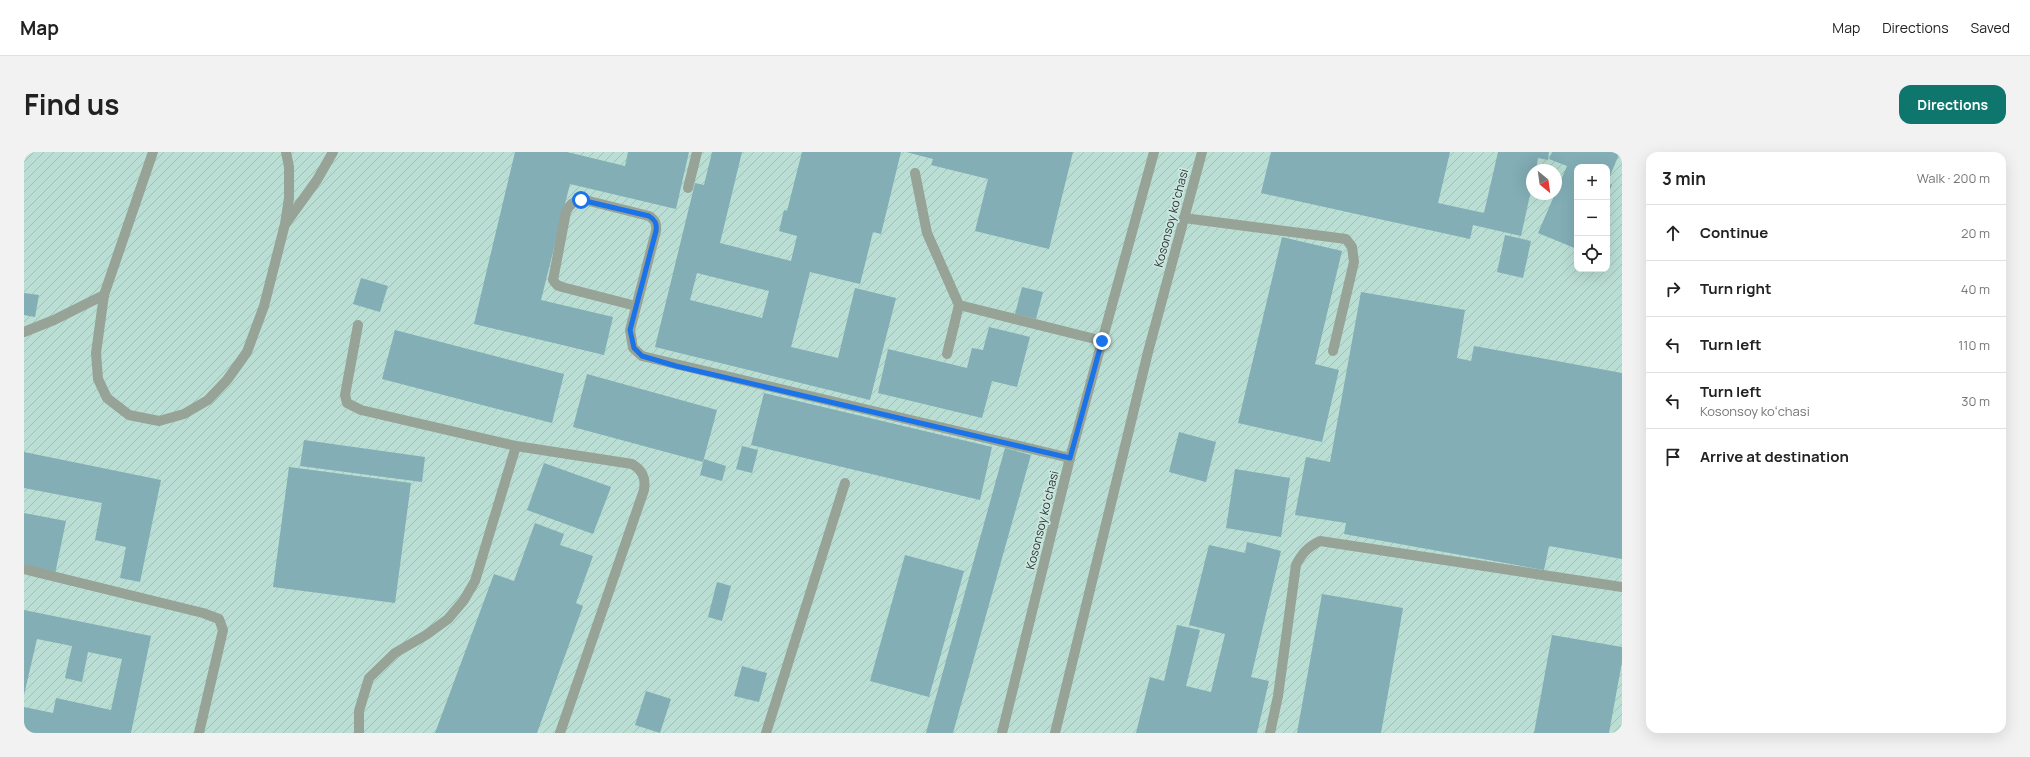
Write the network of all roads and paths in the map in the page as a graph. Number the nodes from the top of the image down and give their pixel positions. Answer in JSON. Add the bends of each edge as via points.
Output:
{"nodes":[{"id":1,"x":153,"y":152,"type":"edge"},
{"id":2,"x":286,"y":152,"type":"edge"},
{"id":3,"x":333,"y":152,"type":"edge"},
{"id":4,"x":698,"y":152,"type":"edge"},
{"id":5,"x":1154,"y":152,"type":"edge"},
{"id":6,"x":1202,"y":152,"type":"edge"},
{"id":7,"x":915,"y":173,"type":"dead end"},
{"id":8,"x":688,"y":188,"type":"dead end"},
{"id":9,"x":1184,"y":218,"type":"junction"},
{"id":10,"x":284,"y":224,"type":"junction"},
{"id":11,"x":104,"y":295,"type":"junction"},
{"id":12,"x":959,"y":305,"type":"junction"},
{"id":13,"x":636,"y":306,"type":"junction"},
{"id":14,"x":358,"y":325,"type":"dead end"},
{"id":15,"x":24,"y":332,"type":"edge"},
{"id":16,"x":1102,"y":341,"type":"junction"},
{"id":17,"x":1333,"y":351,"type":"dead end"},
{"id":18,"x":947,"y":354,"type":"dead end"},
{"id":19,"x":516,"y":446,"type":"junction"},
{"id":20,"x":1070,"y":458,"type":"junction"},
{"id":21,"x":845,"y":482,"type":"dead end"},
{"id":22,"x":24,"y":569,"type":"edge"},
{"id":23,"x":1622,"y":587,"type":"edge"},
{"id":24,"x":199,"y":733,"type":"edge"},
{"id":25,"x":360,"y":733,"type":"edge"},
{"id":26,"x":560,"y":733,"type":"edge"},
{"id":27,"x":766,"y":733,"type":"edge"},
{"id":28,"x":1002,"y":733,"type":"edge"},
{"id":29,"x":1055,"y":733,"type":"edge"},
{"id":30,"x":1270,"y":733,"type":"edge"}],
"edges":[{"from":1,"to":11,"type":"street"},
{"from":2,"to":10,"type":"street","via":[[289,167],[289,198]]},
{"from":3,"to":10,"type":"street","via":[[317,180]]},
{"from":4,"to":8,"type":"street"},
{"from":5,"to":16,"type":"street","name":"Kosonsoy koʻchasi"},
{"from":6,"to":9,"type":"street","name":"Kosonsoy koʻchasi"},
{"from":7,"to":12,"type":"street","via":[[927,233]]},
{"from":9,"to":17,"type":"street","via":[[1346,239],[1352,247],[1354,262]]},
{"from":9,"to":29,"type":"street","name":"Kosonsoy koʻchasi","via":[[1148,352]]},
{"from":10,"to":11,"type":"street","via":[[264,306],[247,352],[228,380],[208,400],[184,414],[159,421],[129,414],[107,398],[98,380],[96,353]]},
{"from":11,"to":15,"type":"street"},
{"from":12,"to":16,"type":"street"},
{"from":12,"to":18,"type":"street"},
{"from":13,"to":13,"type":"street","via":[[656,231],[654,220],[649,216],[576,200],[569,205],[566,212],[553,280],[562,287]]},
{"from":13,"to":20,"type":"street","via":[[630,330],[634,348],[642,356]]},
{"from":14,"to":19,"type":"street","via":[[345,395],[347,403],[361,410]]},
{"from":16,"to":20,"type":"street","name":"Kosonsoy koʻchasi"},
{"from":19,"to":25,"type":"street","via":[[475,581],[464,600],[448,619],[396,653],[369,678],[359,711]]},
{"from":19,"to":26,"type":"street","via":[[632,464],[639,468],[645,482]]},
{"from":20,"to":28,"type":"street","name":"Kosonsoy koʻchasi"},
{"from":21,"to":27,"type":"street"},
{"from":22,"to":24,"type":"street","via":[[219,619],[223,630]]},
{"from":23,"to":30,"type":"street","via":[[1320,541],[1301,555],[1296,566],[1278,696]]}]}
